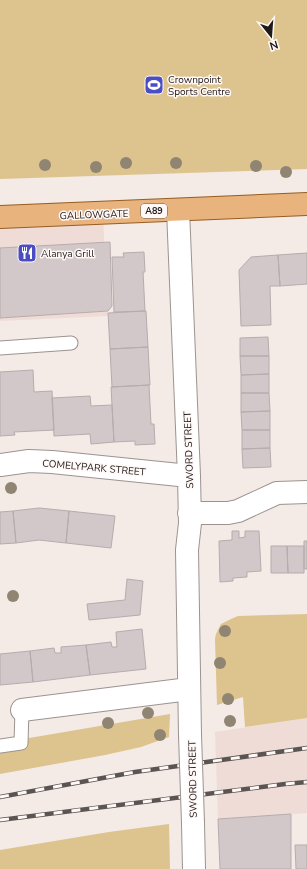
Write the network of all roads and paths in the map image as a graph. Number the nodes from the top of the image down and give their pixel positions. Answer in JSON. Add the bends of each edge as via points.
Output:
{"nodes":[{"id":1,"x":307,"y":204,"type":"edge"},
{"id":2,"x":178,"y":210,"type":"junction"},
{"id":3,"x":0,"y":218,"type":"edge"},
{"id":4,"x":71,"y":343,"type":"dead end"},
{"id":5,"x":0,"y":348,"type":"edge"},
{"id":6,"x":0,"y":465,"type":"edge"},
{"id":7,"x":189,"y":476,"type":"junction"},
{"id":8,"x":307,"y":492,"type":"edge"},
{"id":9,"x":190,"y":513,"type":"junction"},
{"id":10,"x":190,"y":689,"type":"junction"},
{"id":11,"x":22,"y":710,"type":"joint"},
{"id":12,"x":0,"y":746,"type":"edge"},
{"id":13,"x":194,"y":869,"type":"edge"}],
"edges":[{"from":1,"to":2,"type":"main road","name":"GALLOWGATE","number":"A89"},
{"from":2,"to":3,"type":"main road","name":"GALLOWGATE","number":"A89"},
{"from":2,"to":7,"type":"street","name":"SWORD STREET"},
{"from":4,"to":5,"type":"lane"},
{"from":6,"to":7,"type":"street","name":"COMELYPARK STREET","via":[[52,462]]},
{"from":7,"to":9,"type":"street","name":"SWORD STREET"},
{"from":8,"to":9,"type":"street","via":[[277,493],[233,512]]},
{"from":9,"to":10,"type":"street","name":"SWORD STREET","via":[[187,550]]},
{"from":10,"to":11,"type":"street"},
{"from":10,"to":13,"type":"street","name":"SWORD STREET","bridge":true},
{"from":11,"to":12,"type":"lane","via":[[21,743]]}]}
